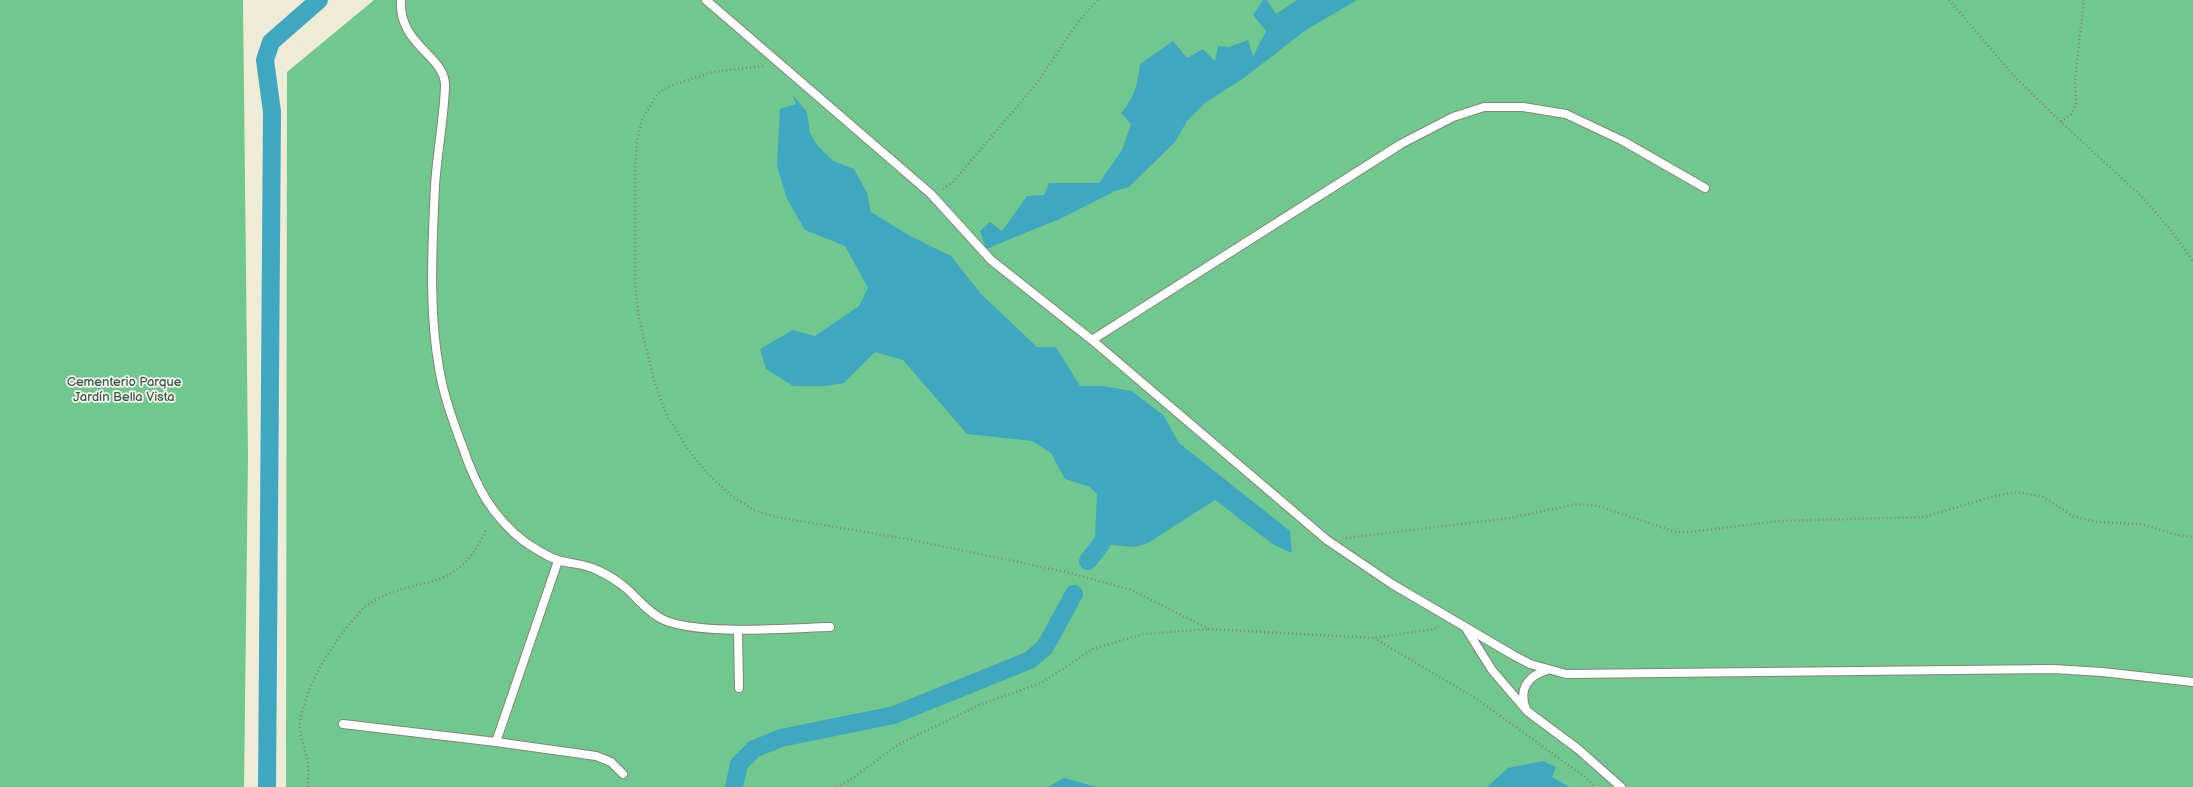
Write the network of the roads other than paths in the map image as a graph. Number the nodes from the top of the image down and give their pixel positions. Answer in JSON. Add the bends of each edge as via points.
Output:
{"nodes":[{"id":1,"x":401,"y":0,"type":"edge"},
{"id":2,"x":706,"y":0,"type":"edge"},
{"id":3,"x":1705,"y":188,"type":"dead end"},
{"id":4,"x":1092,"y":340,"type":"junction"},
{"id":5,"x":558,"y":561,"type":"junction"},
{"id":6,"x":830,"y":627,"type":"dead end"},
{"id":7,"x":1466,"y":629,"type":"junction"},
{"id":8,"x":738,"y":630,"type":"junction"},
{"id":9,"x":1547,"y":670,"type":"junction"},
{"id":10,"x":2193,"y":682,"type":"edge"},
{"id":11,"x":739,"y":688,"type":"dead end"},
{"id":12,"x":1527,"y":711,"type":"junction"},
{"id":13,"x":343,"y":724,"type":"dead end"},
{"id":14,"x":496,"y":742,"type":"junction"},
{"id":15,"x":623,"y":774,"type":"dead end"},
{"id":16,"x":1621,"y":787,"type":"edge"}],
"edges":[{"from":1,"to":5,"type":"lane","via":[[401,15],[407,32],[437,65],[445,83],[435,186],[432,280],[436,348],[442,382],[475,482],[491,508],[524,541]]},
{"from":2,"to":4,"type":"lane","via":[[931,194],[991,260]]},
{"from":3,"to":4,"type":"lane","via":[[1623,140],[1566,114],[1522,107],[1484,107],[1453,117],[1401,144]]},
{"from":4,"to":7,"type":"lane","via":[[1327,540]]},
{"from":5,"to":8,"type":"lane","via":[[592,567],[610,576],[647,609],[674,624]]},
{"from":5,"to":14,"type":"lane"},
{"from":6,"to":8,"type":"lane"},
{"from":7,"to":9,"type":"lane","via":[[1530,664]]},
{"from":7,"to":12,"type":"lane","via":[[1492,670]]},
{"from":8,"to":11,"type":"lane"},
{"from":9,"to":10,"type":"lane","via":[[1566,674],[2053,669]]},
{"from":9,"to":12,"type":"lane","via":[[1536,673],[1528,680],[1523,690],[1523,701]]},
{"from":12,"to":16,"type":"lane","via":[[1584,753]]},
{"from":13,"to":14,"type":"lane"},
{"from":14,"to":15,"type":"lane","via":[[596,756],[610,762]]}]}
